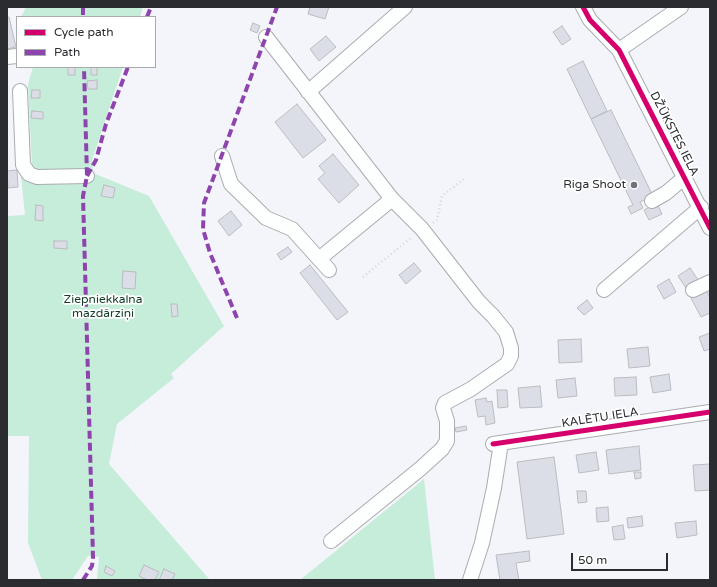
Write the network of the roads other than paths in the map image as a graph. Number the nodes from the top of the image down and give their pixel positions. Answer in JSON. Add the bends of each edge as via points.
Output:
{"nodes":[{"id":1,"x":404,"y":7,"type":"edge"},
{"id":2,"x":583,"y":7,"type":"edge"},
{"id":3,"x":682,"y":7,"type":"edge"},
{"id":4,"x":266,"y":37,"type":"dead end"},
{"id":5,"x":619,"y":50,"type":"junction"},
{"id":6,"x":20,"y":91,"type":"dead end"},
{"id":7,"x":308,"y":92,"type":"junction"},
{"id":8,"x":222,"y":156,"type":"dead end"},
{"id":9,"x":87,"y":176,"type":"dead end"},
{"id":10,"x":685,"y":177,"type":"junction"},
{"id":11,"x":392,"y":199,"type":"junction"},
{"id":12,"x":652,"y":201,"type":"dead end"},
{"id":13,"x":701,"y":207,"type":"junction"},
{"id":14,"x":710,"y":228,"type":"edge"},
{"id":15,"x":320,"y":259,"type":"junction"},
{"id":16,"x":330,"y":270,"type":"dead end"},
{"id":17,"x":710,"y":282,"type":"edge"},
{"id":18,"x":604,"y":290,"type":"dead end"},
{"id":19,"x":693,"y":290,"type":"dead end"},
{"id":20,"x":710,"y":412,"type":"edge"},
{"id":21,"x":331,"y":541,"type":"dead end"},
{"id":22,"x":470,"y":580,"type":"edge"}],
"edges":[{"from":1,"to":7,"type":"street"},
{"from":2,"to":5,"type":"street","name":"DŽŪKSTES IELA","via":[[590,20]]},
{"from":3,"to":5,"type":"street"},
{"from":4,"to":7,"type":"street"},
{"from":5,"to":10,"type":"street","name":"DŽŪKSTES IELA"},
{"from":6,"to":9,"type":"street","via":[[23,165],[29,174],[37,177]]},
{"from":7,"to":11,"type":"street"},
{"from":8,"to":15,"type":"street","via":[[231,184],[266,218],[292,229]]},
{"from":10,"to":12,"type":"street","via":[[666,194]]},
{"from":10,"to":13,"type":"street","name":"DŽŪKSTES IELA"},
{"from":11,"to":15,"type":"street"},
{"from":11,"to":21,"type":"street","via":[[422,229],[506,332],[510,340],[511,356],[508,364],[446,403],[443,408],[447,421],[447,441],[442,449]]},
{"from":13,"to":14,"type":"street","name":"DŽŪKSTES IELA"},
{"from":13,"to":18,"type":"street"},
{"from":15,"to":16,"type":"street"},
{"from":17,"to":19,"type":"street"},
{"from":20,"to":22,"type":"street","name":"KALĒTU IELA","via":[[497,444],[494,488],[482,543]]}]}
